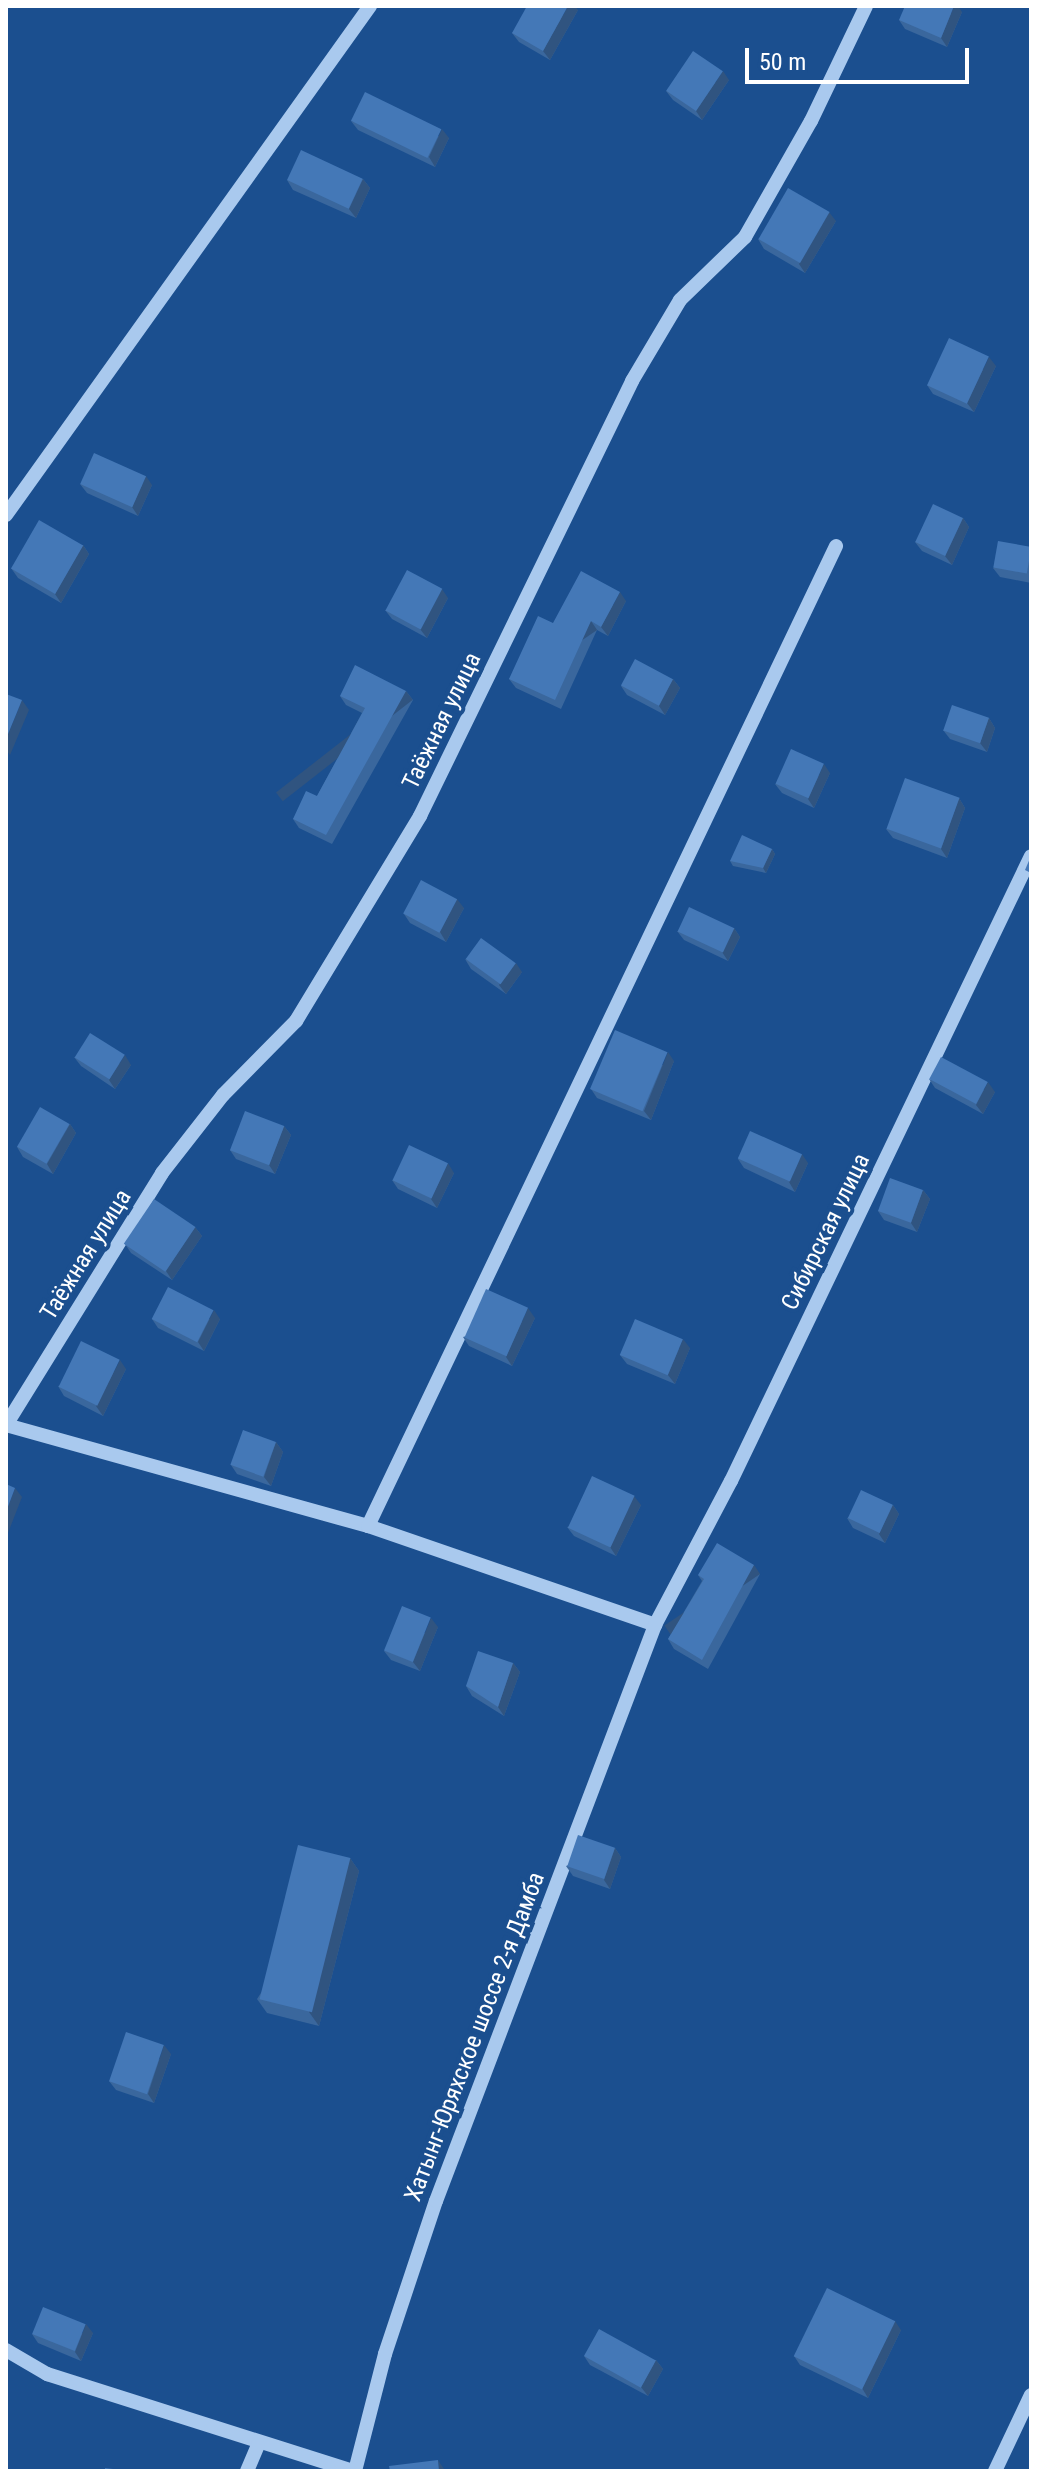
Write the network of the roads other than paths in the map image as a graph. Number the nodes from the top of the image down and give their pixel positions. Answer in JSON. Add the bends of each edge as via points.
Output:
{"nodes":[{"id":1,"x":370,"y":6,"type":"edge"},
{"id":2,"x":866,"y":6,"type":"edge"},
{"id":3,"x":6,"y":515,"type":"edge"},
{"id":4,"x":836,"y":546,"type":"dead end"},
{"id":5,"x":1031,"y":856,"type":"edge"},
{"id":6,"x":6,"y":1425,"type":"edge"},
{"id":7,"x":368,"y":1526,"type":"junction"},
{"id":8,"x":655,"y":1625,"type":"junction"},
{"id":9,"x":6,"y":2350,"type":"edge"},
{"id":10,"x":1031,"y":2395,"type":"edge"},
{"id":11,"x":258,"y":2445,"type":"junction"},
{"id":12,"x":247,"y":2471,"type":"edge"},
{"id":13,"x":354,"y":2471,"type":"edge"},
{"id":14,"x":995,"y":2471,"type":"edge"}],
"edges":[{"from":1,"to":3,"type":"street"},
{"from":2,"to":6,"type":"street","name":"Таёжная улица","via":[[811,121],[745,237],[680,300],[632,381],[420,816],[296,1021],[223,1095],[162,1173]]},
{"from":4,"to":7,"type":"street"},
{"from":5,"to":8,"type":"street","name":"Сибирская улица","via":[[731,1481]]},
{"from":6,"to":7,"type":"street"},
{"from":7,"to":8,"type":"street"},
{"from":8,"to":13,"type":"street","name":"Хатынг-Юряхское шоссе 2-я Дамба","via":[[436,2201],[385,2354]]},
{"from":9,"to":11,"type":"street","via":[[47,2374]]},
{"from":10,"to":14,"type":"street"},
{"from":11,"to":12,"type":"street"},
{"from":11,"to":13,"type":"street"}]}
